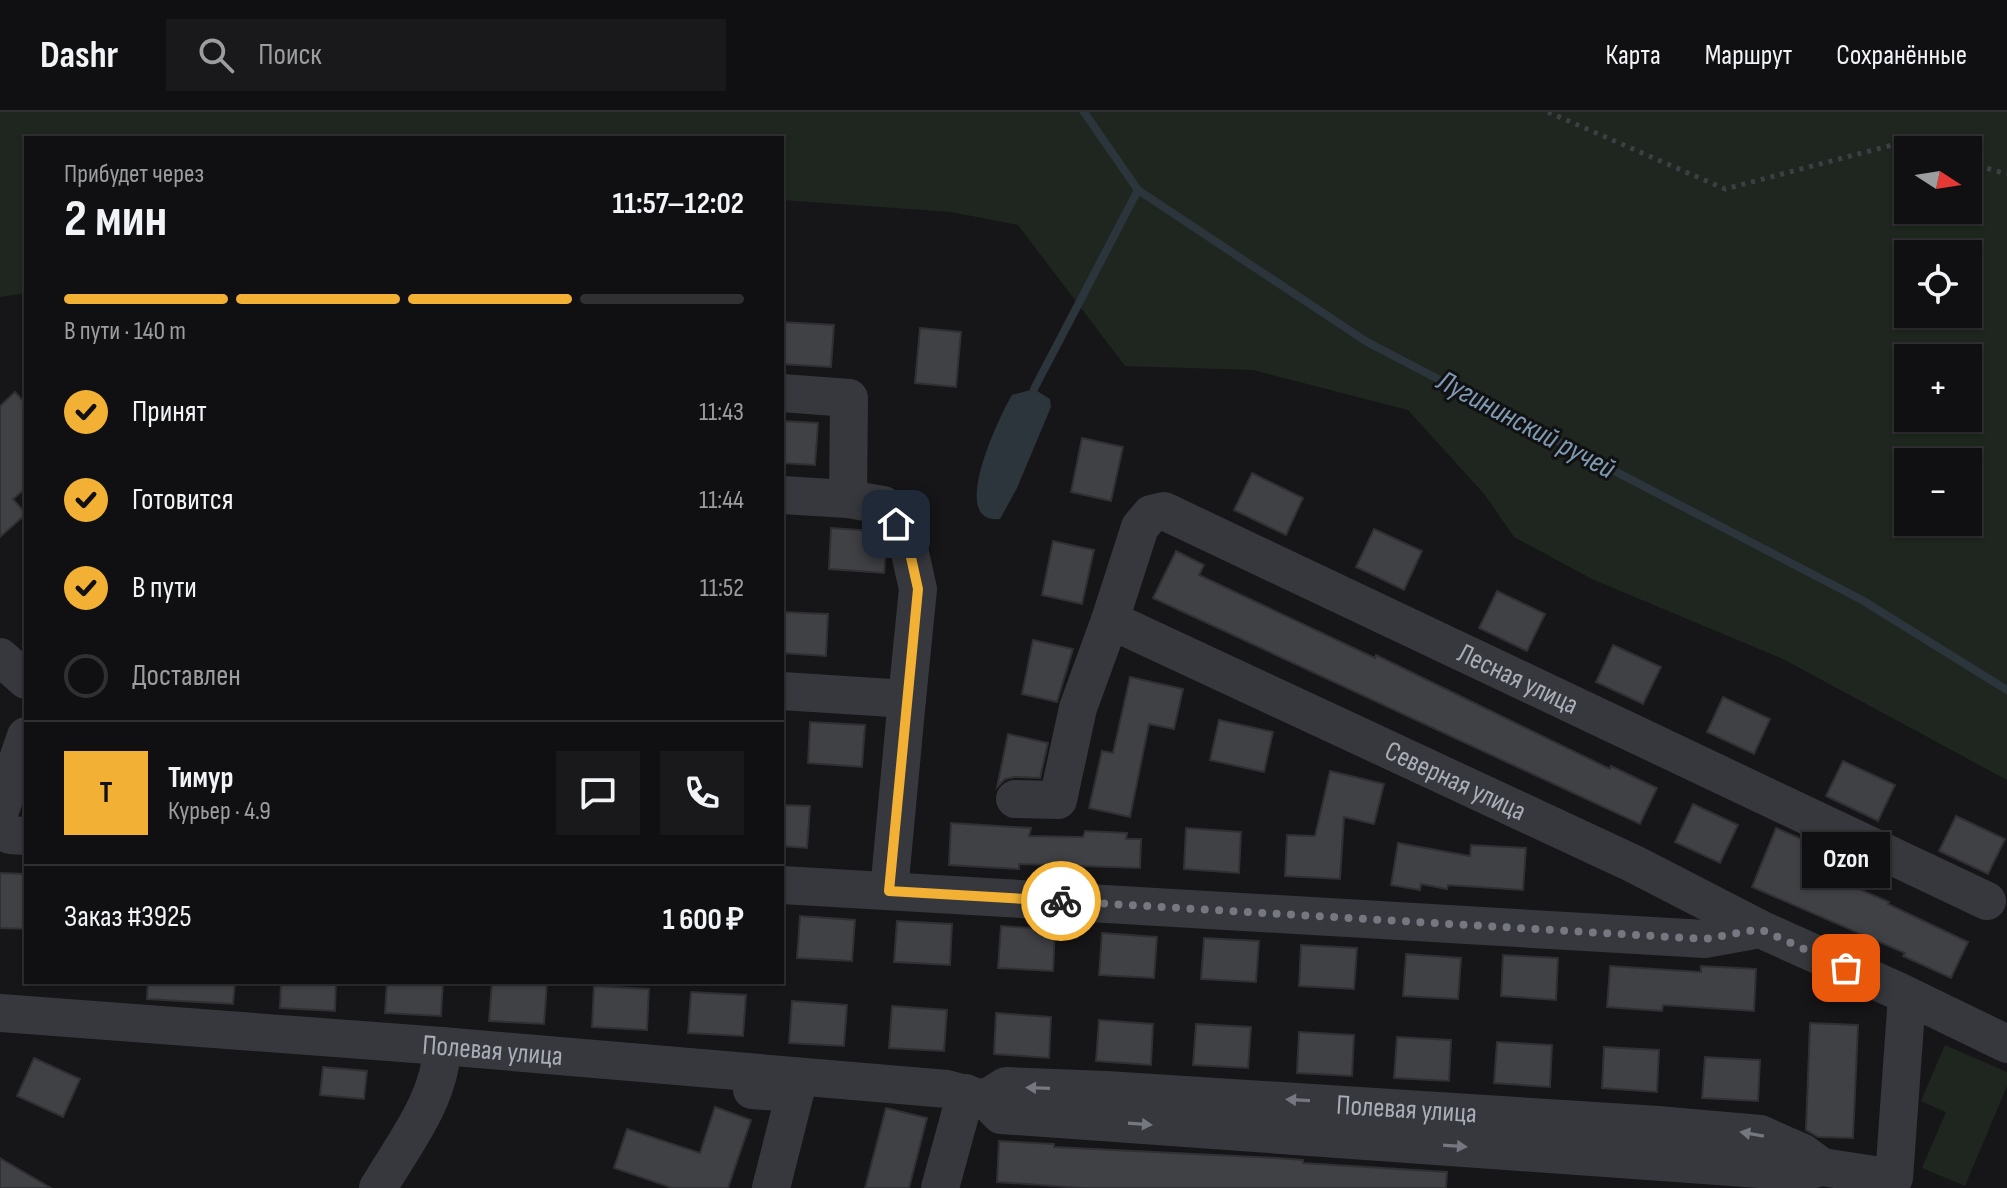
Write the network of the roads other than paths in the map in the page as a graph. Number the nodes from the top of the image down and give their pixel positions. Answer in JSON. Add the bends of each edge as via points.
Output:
{"nodes":[{"id":1,"x":784,"y":393,"type":"edge"},
{"id":2,"x":784,"y":495,"type":"edge"},
{"id":3,"x":848,"y":499,"type":"junction"},
{"id":4,"x":1110,"y":620,"type":"junction"},
{"id":5,"x":0,"y":657,"type":"edge"},
{"id":6,"x":24,"y":678,"type":"edge"},
{"id":7,"x":784,"y":691,"type":"edge"},
{"id":8,"x":907,"y":699,"type":"junction"},
{"id":9,"x":24,"y":749,"type":"edge"},
{"id":10,"x":1015,"y":799,"type":"dead end"},
{"id":11,"x":12,"y":827,"type":"edge"},
{"id":12,"x":784,"y":885,"type":"edge"},
{"id":13,"x":889,"y":891,"type":"junction"},
{"id":14,"x":1987,"y":901,"type":"dead end"},
{"id":15,"x":1760,"y":929,"type":"junction"},
{"id":16,"x":1907,"y":996,"type":"junction"},
{"id":17,"x":0,"y":1013,"type":"edge"},
{"id":18,"x":0,"y":1033,"type":"edge"},
{"id":19,"x":2007,"y":1044,"type":"edge"},
{"id":20,"x":442,"y":1056,"type":"junction"},
{"id":21,"x":975,"y":1096,"type":"junction"},
{"id":22,"x":378,"y":1188,"type":"edge"},
{"id":23,"x":771,"y":1188,"type":"edge"},
{"id":24,"x":940,"y":1188,"type":"edge"}],
"edges":[{"from":1,"to":3,"type":"street","via":[[849,398]]},
{"from":2,"to":3,"type":"street"},
{"from":3,"to":8,"type":"street","via":[[883,505],[908,544],[918,589]]},
{"from":4,"to":10,"type":"street","via":[[1078,708],[1058,800]]},
{"from":4,"to":14,"type":"street","name":"Лесная улица","via":[[1140,527],[1151,514],[1164,511]]},
{"from":4,"to":15,"type":"street","name":"Северная улица","via":[[1634,864]]},
{"from":5,"to":6,"type":"street"},
{"from":7,"to":8,"type":"street"},
{"from":8,"to":13,"type":"street"},
{"from":9,"to":11,"type":"street"},
{"from":12,"to":13,"type":"street"},
{"from":13,"to":15,"type":"street","via":[[1705,939]]},
{"from":15,"to":16,"type":"street","name":"Северная улица"},
{"from":16,"to":19,"type":"street","name":"Северная улица"},
{"from":16,"to":21,"type":"street","name":"Полевая улица","via":[[1894,1178],[1822,1167],[1760,1134],[1390,1124],[1155,1092],[1006,1086]]},
{"from":17,"to":20,"type":"street","name":"Полевая улица"},
{"from":18,"to":20,"type":"street","via":[[374,1058]]},
{"from":20,"to":21,"type":"street","name":"Полевая улица","via":[[947,1089]]},
{"from":20,"to":22,"type":"street","via":[[432,1097]]},
{"from":20,"to":23,"type":"street","via":[[795,1093]]},
{"from":21,"to":24,"type":"street"}]}
